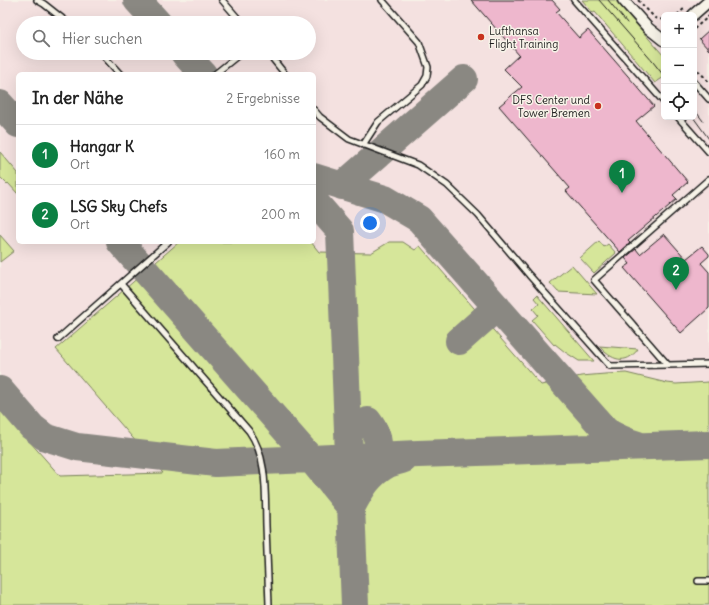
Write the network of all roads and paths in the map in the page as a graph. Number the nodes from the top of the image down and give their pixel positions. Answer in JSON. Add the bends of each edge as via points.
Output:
{"nodes":[{"id":1,"x":37,"y":0,"type":"edge"},
{"id":2,"x":222,"y":0,"type":"edge"},
{"id":3,"x":382,"y":0,"type":"edge"},
{"id":4,"x":574,"y":0,"type":"edge"},
{"id":5,"x":623,"y":0,"type":"edge"},
{"id":6,"x":638,"y":0,"type":"edge"},
{"id":7,"x":709,"y":1,"type":"edge"},
{"id":8,"x":697,"y":12,"type":"edge"},
{"id":9,"x":59,"y":16,"type":"edge"},
{"id":10,"x":236,"y":16,"type":"edge"},
{"id":11,"x":709,"y":16,"type":"edge"},
{"id":12,"x":661,"y":19,"type":"edge"},
{"id":13,"x":697,"y":26,"type":"edge"},
{"id":14,"x":661,"y":38,"type":"edge"},
{"id":15,"x":107,"y":60,"type":"edge"},
{"id":16,"x":232,"y":60,"type":"edge"},
{"id":17,"x":274,"y":60,"type":"edge"},
{"id":18,"x":697,"y":69,"type":"edge"},
{"id":19,"x":118,"y":72,"type":"edge"},
{"id":20,"x":217,"y":72,"type":"edge"},
{"id":21,"x":283,"y":72,"type":"edge"},
{"id":22,"x":709,"y":82,"type":"edge"},
{"id":23,"x":696,"y":84,"type":"edge"},
{"id":24,"x":661,"y":99,"type":"edge"},
{"id":25,"x":709,"y":99,"type":"edge"},
{"id":26,"x":316,"y":112,"type":"edge"},
{"id":27,"x":681,"y":120,"type":"edge"},
{"id":28,"x":363,"y":145,"type":"junction"},
{"id":29,"x":708,"y":149,"type":"edge"},
{"id":30,"x":709,"y":179,"type":"edge"},
{"id":31,"x":166,"y":244,"type":"edge"},
{"id":32,"x":121,"y":284,"type":"junction"},
{"id":33,"x":58,"y":338,"type":"dead end"},
{"id":34,"x":709,"y":364,"type":"edge"},
{"id":35,"x":668,"y":365,"type":"junction"},
{"id":36,"x":709,"y":580,"type":"edge"},
{"id":37,"x":698,"y":581,"type":"dead end"},
{"id":38,"x":269,"y":605,"type":"edge"}],
"edges":[{"from":1,"to":9,"type":"lane"},
{"from":2,"to":10,"type":"lane"},
{"from":3,"to":28,"type":"lane","via":[[419,42],[428,67],[427,76],[422,85],[378,122]]},
{"from":4,"to":24,"type":"lane"},
{"from":5,"to":14,"type":"street","via":[[648,28]]},
{"from":6,"to":12,"type":"path","via":[[655,18]]},
{"from":7,"to":8,"type":"street"},
{"from":11,"to":13,"type":"path"},
{"from":15,"to":19,"type":"lane"},
{"from":16,"to":20,"type":"lane"},
{"from":17,"to":21,"type":"lane"},
{"from":18,"to":22,"type":"path"},
{"from":23,"to":25,"type":"lane"},
{"from":26,"to":28,"type":"lane","via":[[349,139]]},
{"from":27,"to":29,"type":"lane"},
{"from":28,"to":35,"type":"lane","via":[[418,164],[447,185],[478,215],[610,366]]},
{"from":30,"to":35,"type":"lane","via":[[594,280]]},
{"from":31,"to":32,"type":"lane"},
{"from":32,"to":33,"type":"lane"},
{"from":32,"to":38,"type":"lane","via":[[255,439],[264,477]]},
{"from":34,"to":35,"type":"lane"},
{"from":36,"to":37,"type":"lane"}]}
